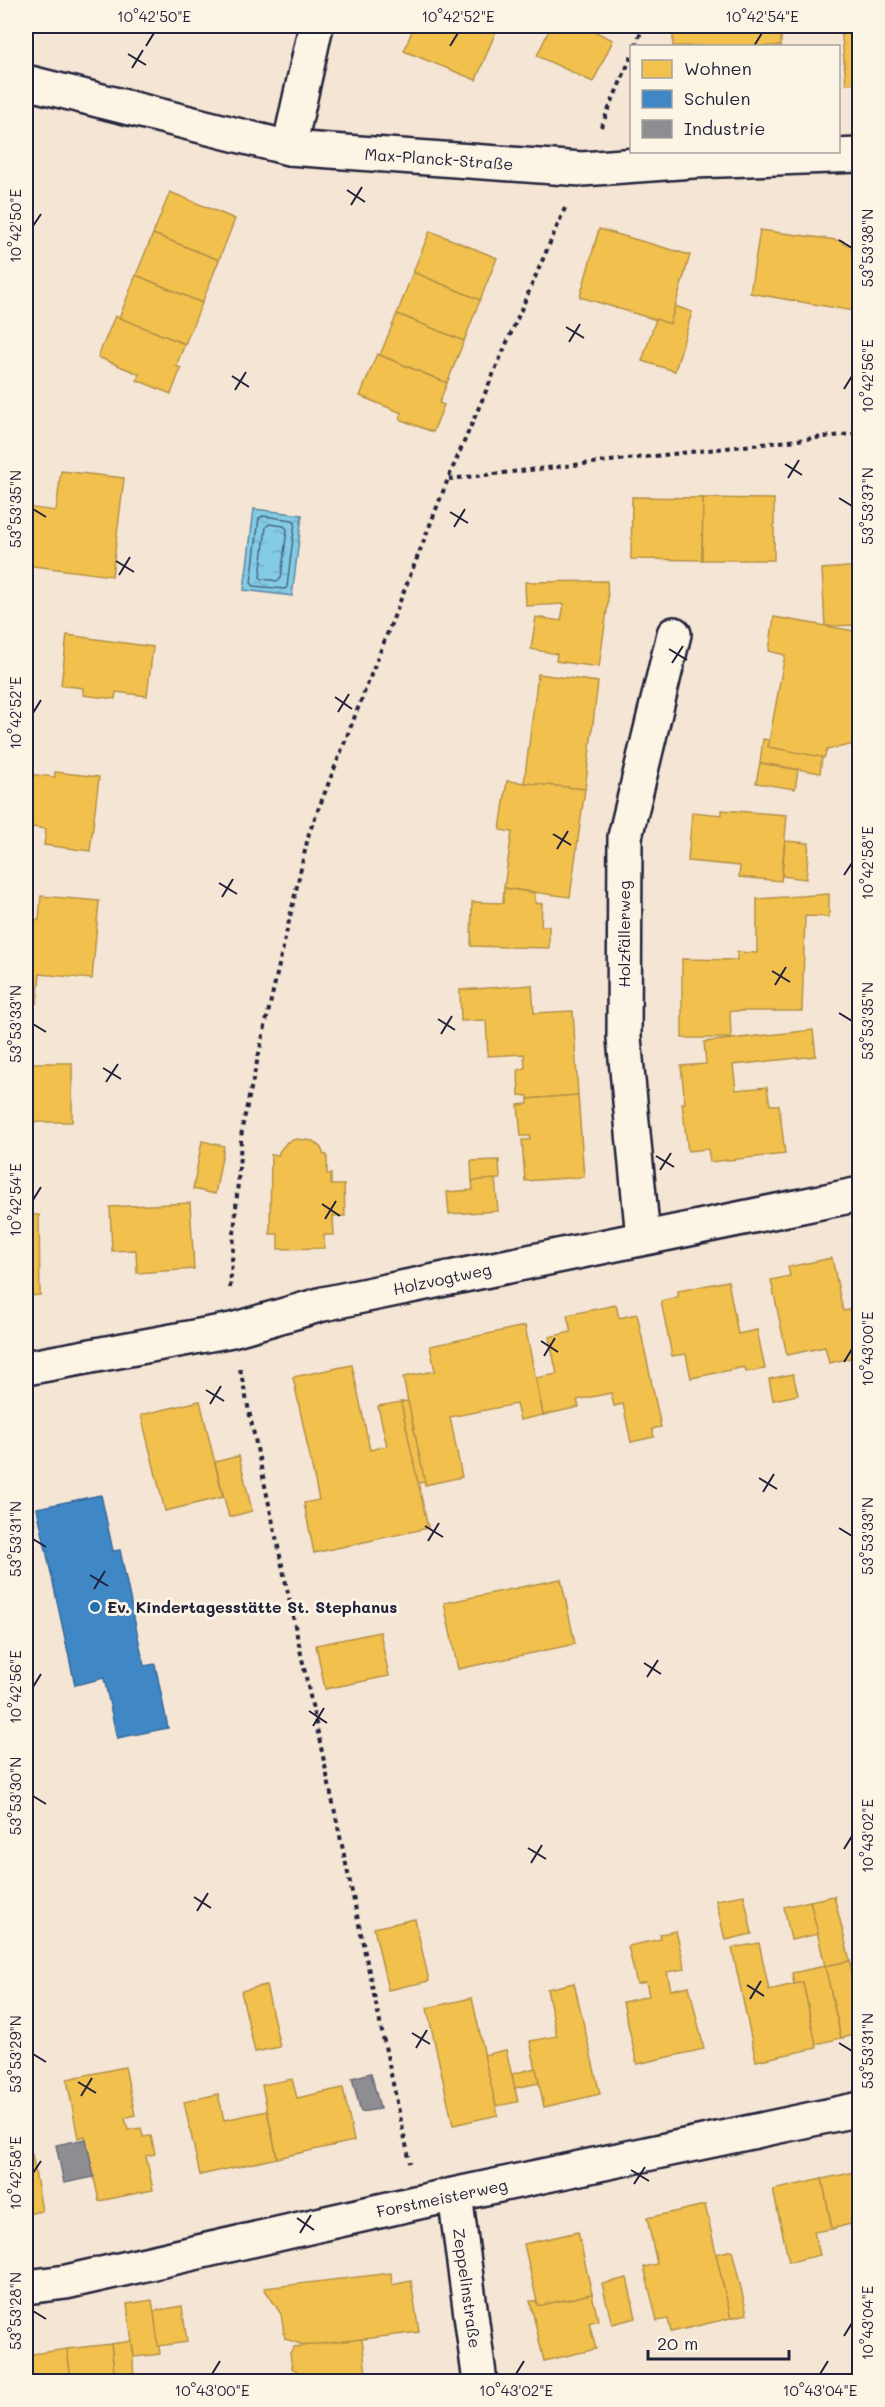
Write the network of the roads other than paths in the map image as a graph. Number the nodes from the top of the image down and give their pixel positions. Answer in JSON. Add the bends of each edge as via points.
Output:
{"nodes":[{"id":1,"x":316,"y":26,"type":"edge"},
{"id":2,"x":26,"y":82,"type":"edge"},
{"id":3,"x":290,"y":148,"type":"junction"},
{"id":4,"x":860,"y":155,"type":"edge"},
{"id":5,"x":674,"y":634,"type":"dead end"},
{"id":6,"x":860,"y":1194,"type":"edge"},
{"id":7,"x":643,"y":1238,"type":"junction"},
{"id":8,"x":26,"y":1368,"type":"edge"},
{"id":9,"x":860,"y":2109,"type":"edge"},
{"id":10,"x":455,"y":2195,"type":"junction"},
{"id":11,"x":26,"y":2287,"type":"edge"},
{"id":12,"x":480,"y":2382,"type":"edge"}],
"edges":[{"from":1,"to":3,"type":"street"},
{"from":2,"to":3,"type":"street","name":"Max-Planck-Straße"},
{"from":3,"to":4,"type":"street","name":"Max-Planck-Straße","via":[[582,169]]},
{"from":5,"to":7,"type":"street","name":"Holzfällerweg","via":[[625,837],[624,1038]]},
{"from":6,"to":7,"type":"street","name":"Holzvogtweg"},
{"from":7,"to":8,"type":"street","name":"Holzvogtweg","via":[[323,1304],[232,1330]]},
{"from":9,"to":10,"type":"street","name":"Forstmeisterweg"},
{"from":10,"to":11,"type":"street","name":"Forstmeisterweg","via":[[66,2282]]},
{"from":10,"to":12,"type":"street","name":"Zeppelinstraße"}]}
